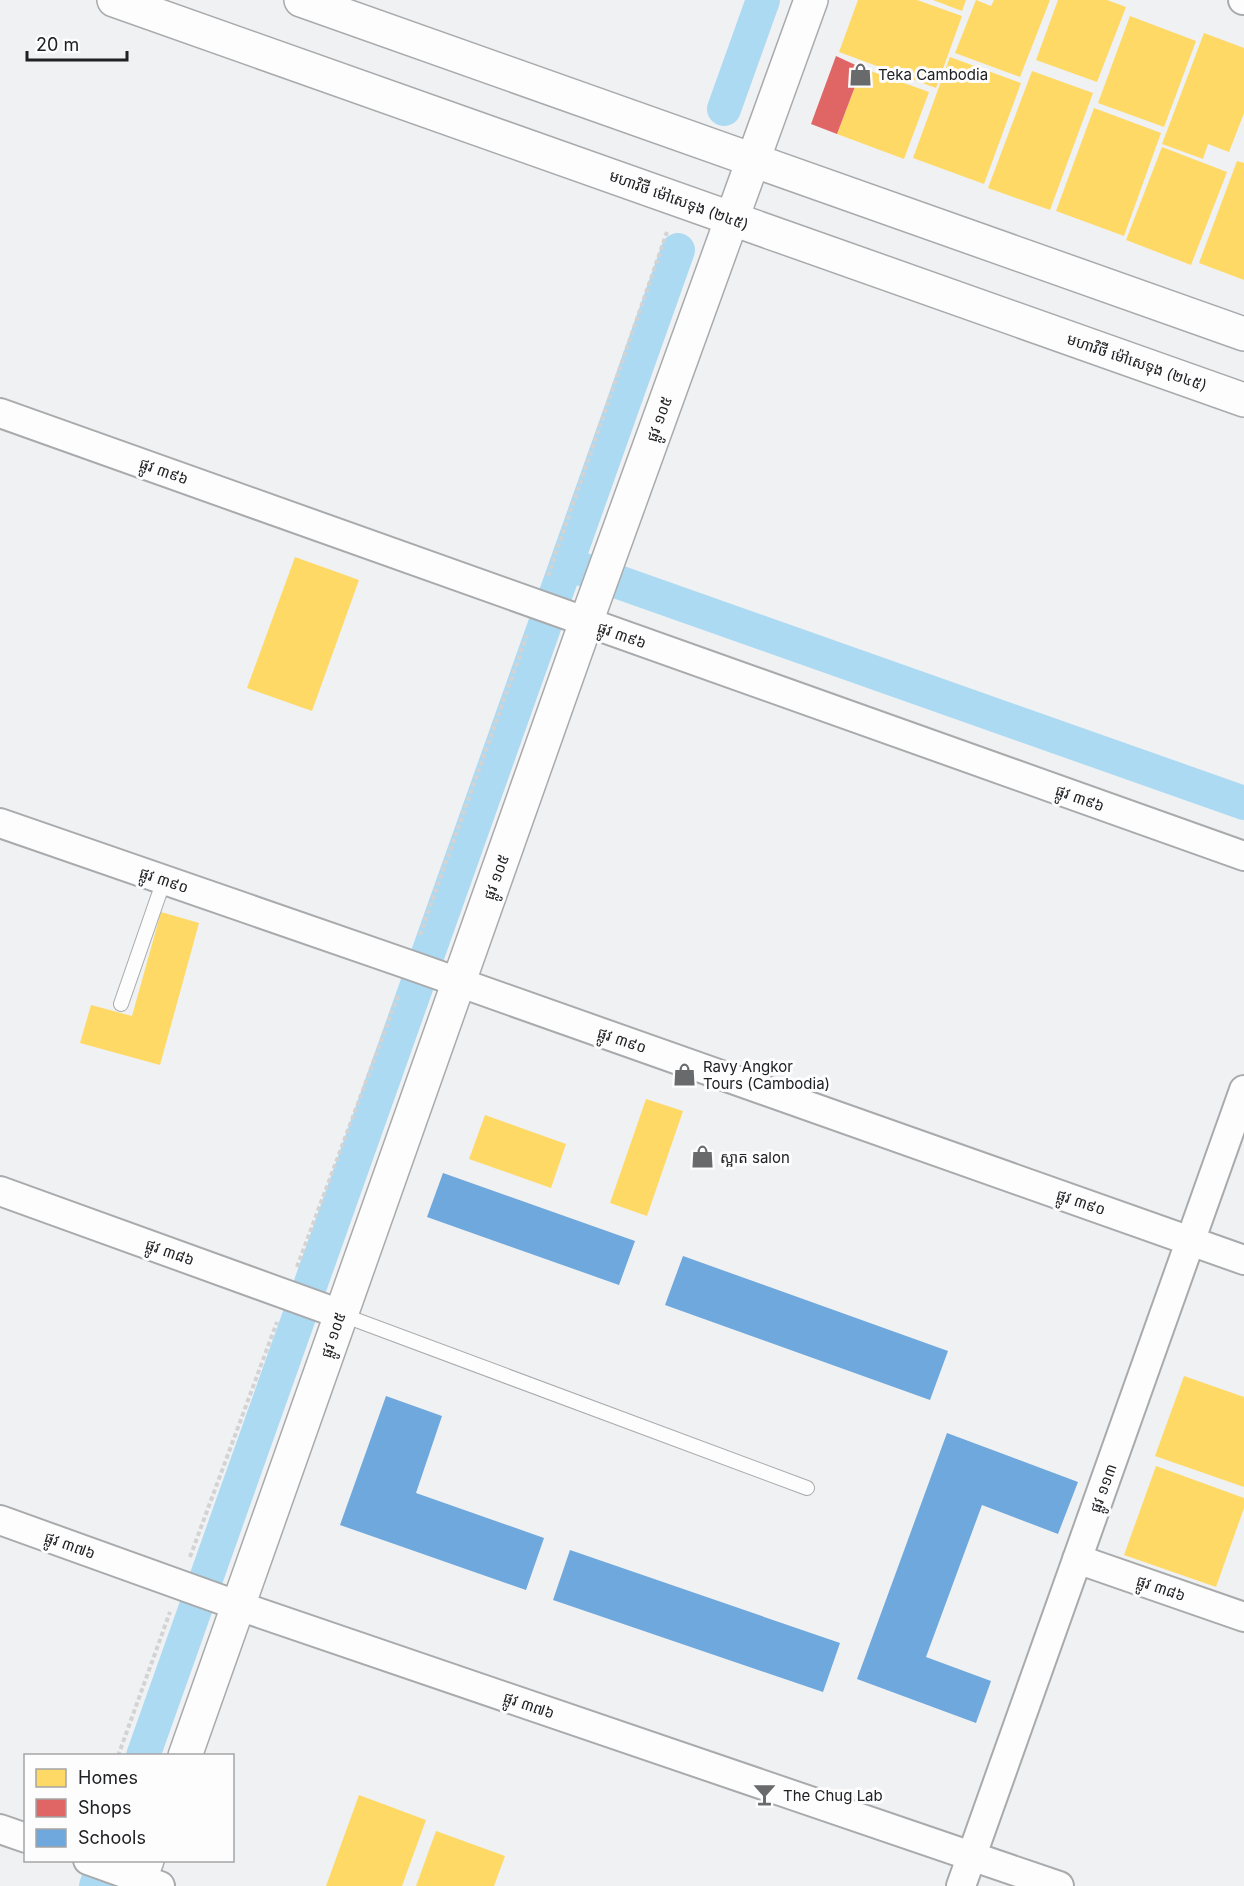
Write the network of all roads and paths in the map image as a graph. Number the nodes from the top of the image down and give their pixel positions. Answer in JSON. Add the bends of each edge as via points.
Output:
{"nodes":[{"id":1,"x":114,"y":0,"type":"edge"},
{"id":2,"x":301,"y":0,"type":"edge"},
{"id":3,"x":811,"y":0,"type":"edge"},
{"id":4,"x":753,"y":160,"type":"junction"},
{"id":5,"x":732,"y":219,"type":"junction"},
{"id":6,"x":1244,"y":334,"type":"edge"},
{"id":7,"x":1244,"y":400,"type":"edge"},
{"id":8,"x":0,"y":412,"type":"edge"},
{"id":9,"x":583,"y":612,"type":"junction"},
{"id":10,"x":0,"y":823,"type":"edge"},
{"id":11,"x":1244,"y":856,"type":"edge"},
{"id":12,"x":164,"y":880,"type":"junction"},
{"id":13,"x":450,"y":979,"type":"junction"},
{"id":14,"x":121,"y":1004,"type":"dead end"},
{"id":15,"x":1244,"y":1090,"type":"edge"},
{"id":16,"x":0,"y":1191,"type":"edge"},
{"id":17,"x":1191,"y":1241,"type":"junction"},
{"id":18,"x":1244,"y":1260,"type":"edge"},
{"id":19,"x":331,"y":1310,"type":"junction"},
{"id":20,"x":807,"y":1488,"type":"dead end"},
{"id":21,"x":0,"y":1520,"type":"edge"},
{"id":22,"x":1077,"y":1559,"type":"junction"},
{"id":23,"x":228,"y":1602,"type":"junction"},
{"id":24,"x":1244,"y":1617,"type":"edge"},
{"id":25,"x":185,"y":1754,"type":"edge"},
{"id":26,"x":0,"y":1829,"type":"edge"},
{"id":27,"x":24,"y":1837,"type":"edge"},
{"id":28,"x":972,"y":1856,"type":"junction"},
{"id":29,"x":94,"y":1862,"type":"edge"},
{"id":30,"x":141,"y":1877,"type":"edge"},
{"id":31,"x":962,"y":1886,"type":"edge"},
{"id":32,"x":1059,"y":1886,"type":"edge"}],
"edges":[{"from":1,"to":5,"type":"main road","name":"មហាវិថី ម៉ៅសេទុង (២៤៥)"},
{"from":2,"to":4,"type":"main road"},
{"from":3,"to":4,"type":"main road","name":"ផ្លូវ ១០៥"},
{"from":4,"to":5,"type":"main road","name":"ផ្លូវ ១០៥"},
{"from":4,"to":6,"type":"main road"},
{"from":5,"to":7,"type":"main road","name":"មហាវិថី ម៉ៅសេទុង (២៤៥)"},
{"from":5,"to":9,"type":"main road","name":"ផ្លូវ ១០៥","via":[[609,558]]},
{"from":8,"to":9,"type":"street","name":"ផ្លូវ ៣៩៦","via":[[538,604]]},
{"from":9,"to":11,"type":"street","name":"ផ្លូវ ៣៩៦"},
{"from":9,"to":13,"type":"main road","name":"ផ្លូវ ១០៥"},
{"from":10,"to":12,"type":"street","name":"ផ្លូវ ៣៩០"},
{"from":12,"to":13,"type":"street","name":"ផ្លូវ ៣៩០"},
{"from":12,"to":14,"type":"lane"},
{"from":13,"to":17,"type":"street","name":"ផ្លូវ ៣៩០"},
{"from":13,"to":19,"type":"main road","name":"ផ្លូវ ១០៥"},
{"from":15,"to":17,"type":"street","name":"ផ្លូវ ១១៣"},
{"from":16,"to":19,"type":"street","name":"ផ្លូវ ៣៨៦"},
{"from":17,"to":18,"type":"street","name":"ផ្លូវ ៣៩០"},
{"from":17,"to":22,"type":"street","name":"ផ្លូវ ១១៣"},
{"from":19,"to":20,"type":"lane"},
{"from":19,"to":23,"type":"main road","name":"ផ្លូវ ១០៥"},
{"from":21,"to":23,"type":"street","name":"ផ្លូវ ៣៧៦"},
{"from":22,"to":24,"type":"street","name":"ផ្លូវ ៣៨៦"},
{"from":22,"to":28,"type":"street","name":"ផ្លូវ ១១៣"},
{"from":23,"to":25,"type":"main road","name":"ផ្លូវ ១០៥"},
{"from":23,"to":28,"type":"street","name":"ផ្លូវ ៣៧៦"},
{"from":26,"to":27,"type":"street"},
{"from":28,"to":31,"type":"street","name":"ផ្លូវ ១១៣"},
{"from":28,"to":32,"type":"street","name":"ផ្លូវ ៣៧៦"},
{"from":29,"to":30,"type":"street"}]}
